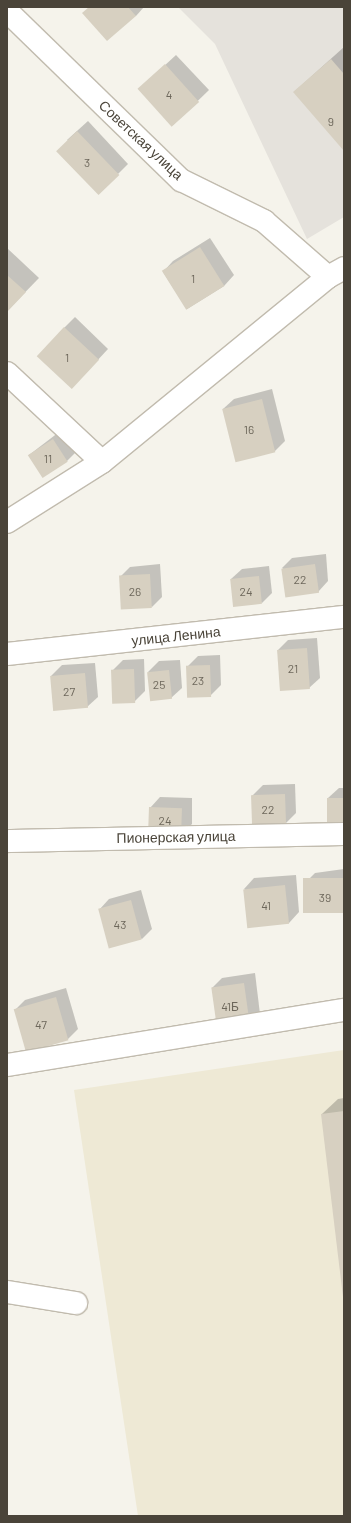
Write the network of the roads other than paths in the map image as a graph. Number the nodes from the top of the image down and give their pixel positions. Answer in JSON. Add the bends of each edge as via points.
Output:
{"nodes":[{"id":1,"x":7,"y":11,"type":"edge"},
{"id":2,"x":336,"y":272,"type":"edge"},
{"id":3,"x":7,"y":373,"type":"edge"},
{"id":4,"x":102,"y":462,"type":"junction"},
{"id":5,"x":7,"y":522,"type":"edge"},
{"id":6,"x":344,"y":617,"type":"edge"},
{"id":7,"x":7,"y":654,"type":"edge"},
{"id":8,"x":344,"y":834,"type":"edge"},
{"id":9,"x":7,"y":841,"type":"edge"},
{"id":10,"x":344,"y":1010,"type":"edge"},
{"id":11,"x":7,"y":1065,"type":"edge"},
{"id":12,"x":7,"y":1292,"type":"edge"},
{"id":13,"x":76,"y":1303,"type":"dead end"}],
"edges":[{"from":1,"to":2,"type":"street","name":"Советская улица","via":[[181,180],[264,221]]},
{"from":2,"to":4,"type":"street"},
{"from":3,"to":4,"type":"street"},
{"from":4,"to":5,"type":"street"},
{"from":6,"to":7,"type":"street","name":"улица Ленина"},
{"from":8,"to":9,"type":"street","name":"Пионерская улица"},
{"from":10,"to":11,"type":"street"},
{"from":12,"to":13,"type":"street"}]}
